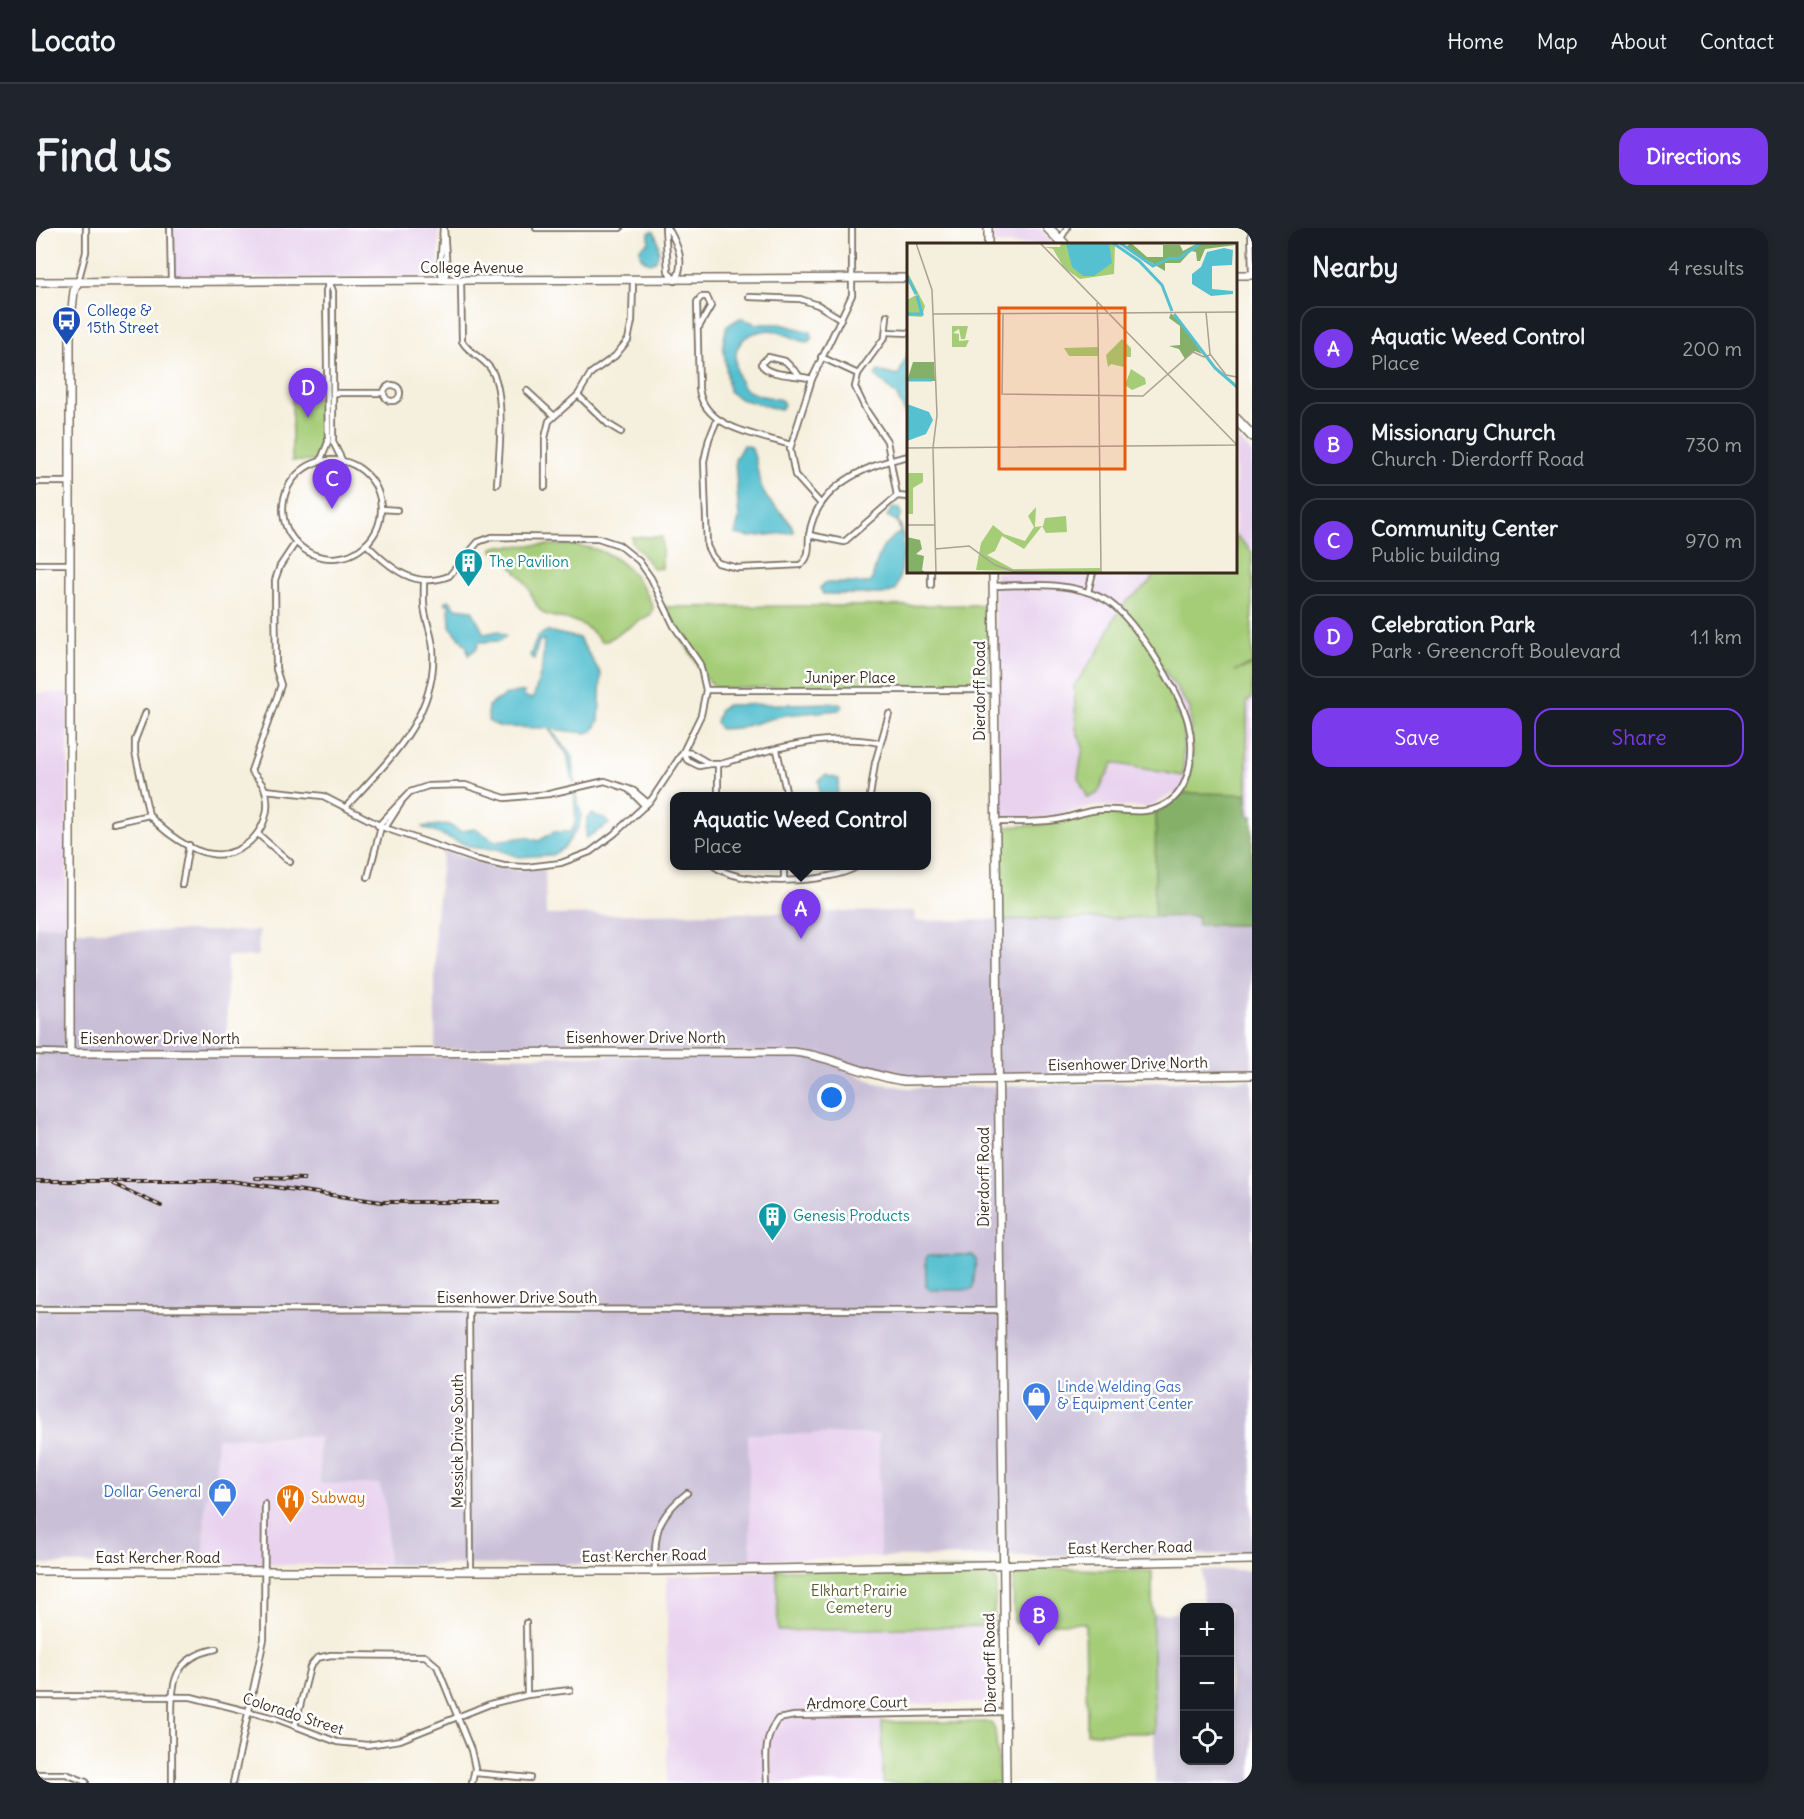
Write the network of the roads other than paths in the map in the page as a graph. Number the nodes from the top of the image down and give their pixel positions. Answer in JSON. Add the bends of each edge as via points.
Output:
{"nodes":[{"id":1,"x":86,"y":228,"type":"edge"},
{"id":2,"x":170,"y":228,"type":"edge"},
{"id":3,"x":443,"y":228,"type":"edge"},
{"id":4,"x":537,"y":228,"type":"edge"},
{"id":5,"x":620,"y":228,"type":"edge"},
{"id":6,"x":666,"y":228,"type":"edge"},
{"id":7,"x":852,"y":228,"type":"edge"},
{"id":8,"x":1048,"y":228,"type":"edge"},
{"id":9,"x":1067,"y":228,"type":"edge"},
{"id":10,"x":1251,"y":228,"type":"edge"},
{"id":11,"x":1062,"y":242,"type":"edge"},
{"id":12,"x":1252,"y":275,"type":"edge"},
{"id":13,"x":907,"y":278,"type":"edge"},
{"id":14,"x":852,"y":279,"type":"junction"},
{"id":15,"x":329,"y":281,"type":"junction"},
{"id":16,"x":444,"y":281,"type":"junction"},
{"id":17,"x":461,"y":281,"type":"junction"},
{"id":18,"x":633,"y":281,"type":"junction"},
{"id":19,"x":675,"y":281,"type":"junction"},
{"id":20,"x":36,"y":282,"type":"edge"},
{"id":21,"x":78,"y":282,"type":"junction"},
{"id":22,"x":171,"y":282,"type":"junction"},
{"id":23,"x":749,"y":297,"type":"dead end"},
{"id":24,"x":887,"y":315,"type":"dead end"},
{"id":25,"x":841,"y":319,"type":"junction"},
{"id":26,"x":699,"y":327,"type":"junction"},
{"id":27,"x":886,"y":332,"type":"junction"},
{"id":28,"x":907,"y":333,"type":"edge"},
{"id":29,"x":821,"y":357,"type":"junction"},
{"id":30,"x":798,"y":374,"type":"junction"},
{"id":31,"x":858,"y":374,"type":"junction"},
{"id":32,"x":812,"y":379,"type":"junction"},
{"id":33,"x":527,"y":392,"type":"dead end"},
{"id":34,"x":330,"y":393,"type":"junction"},
{"id":35,"x":384,"y":393,"type":"dead end"},
{"id":36,"x":578,"y":395,"type":"junction"},
{"id":37,"x":553,"y":415,"type":"junction"},
{"id":38,"x":717,"y":420,"type":"junction"},
{"id":39,"x":1237,"y":420,"type":"edge"},
{"id":40,"x":621,"y":432,"type":"dead end"},
{"id":41,"x":1252,"y":436,"type":"edge"},
{"id":42,"x":791,"y":445,"type":"junction"},
{"id":43,"x":907,"y":456,"type":"edge"},
{"id":44,"x":891,"y":460,"type":"junction"},
{"id":45,"x":320,"y":462,"type":"junction"},
{"id":46,"x":343,"y":462,"type":"junction"},
{"id":47,"x":36,"y":482,"type":"edge"},
{"id":48,"x":70,"y":482,"type":"junction"},
{"id":49,"x":496,"y":484,"type":"dead end"},
{"id":50,"x":545,"y":487,"type":"dead end"},
{"id":51,"x":897,"y":496,"type":"junction"},
{"id":52,"x":907,"y":497,"type":"edge"},
{"id":53,"x":821,"y":504,"type":"junction"},
{"id":54,"x":381,"y":509,"type":"junction"},
{"id":55,"x":397,"y":510,"type":"dead end"},
{"id":56,"x":809,"y":535,"type":"junction"},
{"id":57,"x":296,"y":542,"type":"junction"},
{"id":58,"x":366,"y":544,"type":"junction"},
{"id":59,"x":36,"y":564,"type":"edge"},
{"id":60,"x":70,"y":564,"type":"junction"},
{"id":61,"x":931,"y":573,"type":"edge"},
{"id":62,"x":993,"y":573,"type":"edge"},
{"id":63,"x":1093,"y":573,"type":"edge"},
{"id":64,"x":424,"y":580,"type":"junction"},
{"id":65,"x":931,"y":585,"type":"dead end"},
{"id":66,"x":993,"y":586,"type":"junction"},
{"id":67,"x":1088,"y":592,"type":"junction"},
{"id":68,"x":706,"y":690,"type":"junction"},
{"id":69,"x":994,"y":690,"type":"junction"},
{"id":70,"x":146,"y":712,"type":"dead end"},
{"id":71,"x":889,"y":714,"type":"dead end"},
{"id":72,"x":880,"y":743,"type":"junction"},
{"id":73,"x":777,"y":750,"type":"junction"},
{"id":74,"x":683,"y":752,"type":"junction"},
{"id":75,"x":718,"y":765,"type":"junction"},
{"id":76,"x":265,"y":790,"type":"junction"},
{"id":77,"x":718,"y":792,"type":"edge"},
{"id":78,"x":786,"y":792,"type":"edge"},
{"id":79,"x":871,"y":792,"type":"edge"},
{"id":80,"x":646,"y":804,"type":"junction"},
{"id":81,"x":346,"y":807,"type":"junction"},
{"id":82,"x":149,"y":815,"type":"junction"},
{"id":83,"x":995,"y":822,"type":"junction"},
{"id":84,"x":114,"y":823,"type":"dead end"},
{"id":85,"x":381,"y":827,"type":"junction"},
{"id":86,"x":258,"y":834,"type":"junction"},
{"id":87,"x":189,"y":846,"type":"junction"},
{"id":88,"x":290,"y":862,"type":"dead end"},
{"id":89,"x":721,"y":870,"type":"edge"},
{"id":90,"x":784,"y":870,"type":"edge"},
{"id":91,"x":844,"y":870,"type":"edge"},
{"id":92,"x":368,"y":877,"type":"dead end"},
{"id":93,"x":784,"y":879,"type":"junction"},
{"id":94,"x":182,"y":885,"type":"dead end"},
{"id":95,"x":36,"y":1053,"type":"edge"},
{"id":96,"x":70,"y":1053,"type":"junction"},
{"id":97,"x":1252,"y":1075,"type":"edge"},
{"id":98,"x":998,"y":1080,"type":"junction"},
{"id":99,"x":36,"y":1309,"type":"edge"},
{"id":100,"x":469,"y":1310,"type":"junction"},
{"id":101,"x":999,"y":1310,"type":"junction"},
{"id":102,"x":687,"y":1493,"type":"dead end"},
{"id":103,"x":265,"y":1504,"type":"dead end"},
{"id":104,"x":1252,"y":1560,"type":"edge"},
{"id":105,"x":1003,"y":1563,"type":"junction"},
{"id":106,"x":36,"y":1571,"type":"edge"},
{"id":107,"x":266,"y":1571,"type":"junction"},
{"id":108,"x":655,"y":1571,"type":"junction"},
{"id":109,"x":471,"y":1572,"type":"junction"},
{"id":110,"x":526,"y":1623,"type":"dead end"},
{"id":111,"x":216,"y":1649,"type":"dead end"},
{"id":112,"x":570,"y":1690,"type":"dead end"},
{"id":113,"x":527,"y":1695,"type":"junction"},
{"id":114,"x":36,"y":1696,"type":"edge"},
{"id":115,"x":172,"y":1696,"type":"junction"},
{"id":116,"x":249,"y":1711,"type":"junction"},
{"id":117,"x":1004,"y":1712,"type":"junction"},
{"id":118,"x":457,"y":1716,"type":"junction"},
{"id":119,"x":295,"y":1726,"type":"junction"},
{"id":120,"x":475,"y":1773,"type":"junction"},
{"id":121,"x":36,"y":1774,"type":"edge"},
{"id":122,"x":530,"y":1778,"type":"dead end"},
{"id":123,"x":86,"y":1782,"type":"edge"},
{"id":124,"x":172,"y":1783,"type":"edge"},
{"id":125,"x":233,"y":1783,"type":"edge"},
{"id":126,"x":472,"y":1783,"type":"edge"},
{"id":127,"x":767,"y":1783,"type":"edge"},
{"id":128,"x":1006,"y":1783,"type":"edge"}],
"edges":[{"from":1,"to":21,"type":"street","via":[[86,252]]},
{"from":2,"to":22,"type":"street"},
{"from":3,"to":16,"type":"street","via":[[447,270]]},
{"from":4,"to":5,"type":"street"},
{"from":6,"to":19,"type":"street","via":[[668,271]]},
{"from":6,"to":19,"type":"street","via":[[680,255],[681,272]]},
{"from":7,"to":14,"type":"street"},
{"from":8,"to":11,"type":"highway"},
{"from":9,"to":11,"type":"street"},
{"from":10,"to":12,"type":"street"},
{"from":13,"to":14,"type":"street","name":"College Avenue"},
{"from":14,"to":19,"type":"street","name":"College Avenue"},
{"from":14,"to":25,"type":"street","via":[[852,296]]},
{"from":15,"to":16,"type":"street","name":"College Avenue"},
{"from":15,"to":22,"type":"street","name":"College Avenue"},
{"from":15,"to":34,"type":"street","via":[[333,291]]},
{"from":16,"to":17,"type":"street","name":"College Avenue"},
{"from":17,"to":18,"type":"street","name":"College Avenue"},
{"from":17,"to":49,"type":"street","via":[[462,341],[489,367],[499,398]]},
{"from":18,"to":19,"type":"street","name":"College Avenue"},
{"from":18,"to":36,"type":"street","via":[[628,340],[615,356],[591,373]]},
{"from":20,"to":21,"type":"street","name":"College Avenue"},
{"from":21,"to":22,"type":"street","name":"College Avenue"},
{"from":21,"to":48,"type":"street","via":[[71,316]]},
{"from":23,"to":25,"type":"street","via":[[809,301]]},
{"from":24,"to":27,"type":"street"},
{"from":25,"to":29,"type":"street"},
{"from":26,"to":26,"type":"street","via":[[711,306],[710,299],[704,296],[697,302]]},
{"from":26,"to":38,"type":"street","via":[[700,394]]},
{"from":27,"to":28,"type":"street"},
{"from":27,"to":31,"type":"street"},
{"from":29,"to":31,"type":"street"},
{"from":29,"to":32,"type":"street"},
{"from":30,"to":30,"type":"street","via":[[779,358],[768,357],[761,364],[769,371]]},
{"from":30,"to":32,"type":"street"},
{"from":31,"to":44,"type":"street","via":[[855,387],[887,441]]},
{"from":32,"to":42,"type":"street"},
{"from":33,"to":37,"type":"street"},
{"from":34,"to":35,"type":"street"},
{"from":34,"to":45,"type":"street","via":[[328,446]]},
{"from":34,"to":46,"type":"street","via":[[334,446]]},
{"from":36,"to":37,"type":"street"},
{"from":36,"to":40,"type":"street"},
{"from":37,"to":50,"type":"street","via":[[546,432]]},
{"from":38,"to":42,"type":"street"},
{"from":38,"to":56,"type":"street","via":[[704,461],[707,546],[712,556],[718,563],[738,568],[800,565],[808,555]]},
{"from":39,"to":41,"type":"highway"},
{"from":42,"to":53,"type":"street","via":[[789,457],[795,475]]},
{"from":43,"to":44,"type":"street"},
{"from":44,"to":51,"type":"street"},
{"from":44,"to":53,"type":"street","via":[[855,474]]},
{"from":45,"to":46,"type":"street"},
{"from":45,"to":57,"type":"street","via":[[298,474],[285,498],[284,519]]},
{"from":46,"to":54,"type":"street","via":[[368,477],[378,493]]},
{"from":47,"to":48,"type":"street"},
{"from":48,"to":60,"type":"street"},
{"from":51,"to":52,"type":"street"},
{"from":51,"to":56,"type":"street","via":[[844,542]]},
{"from":53,"to":56,"type":"street"},
{"from":54,"to":55,"type":"street"},
{"from":54,"to":58,"type":"street","via":[[377,528]]},
{"from":57,"to":58,"type":"street","via":[[313,554],[328,558],[350,555]]},
{"from":57,"to":76,"type":"street","via":[[275,580],[276,669],[281,685],[251,771]]},
{"from":58,"to":64,"type":"street","via":[[396,572]]},
{"from":59,"to":60,"type":"street"},
{"from":60,"to":96,"type":"street"},
{"from":61,"to":65,"type":"street"},
{"from":62,"to":66,"type":"street","name":"Dierdorff Road"},
{"from":63,"to":67,"type":"street"},
{"from":64,"to":68,"type":"street","via":[[449,576],[472,547],[487,538],[587,536],[609,541],[633,555],[646,570],[667,614],[700,664]]},
{"from":64,"to":81,"type":"street","via":[[424,609],[433,656],[424,705],[404,744]]},
{"from":66,"to":67,"type":"street","via":[[1046,585]]},
{"from":66,"to":69,"type":"street","name":"Dierdorff Road"},
{"from":67,"to":83,"type":"street","via":[[1107,601],[1132,622],[1184,710],[1190,741],[1184,785],[1155,810],[1101,810],[1054,820]]},
{"from":68,"to":69,"type":"street","name":"Juniper Place"},
{"from":68,"to":74,"type":"street","via":[[701,715]]},
{"from":69,"to":83,"type":"street","name":"Dierdorff Road"},
{"from":70,"to":82,"type":"street","via":[[135,740],[135,752]]},
{"from":71,"to":72,"type":"street"},
{"from":72,"to":73,"type":"street","via":[[835,740]]},
{"from":72,"to":79,"type":"street"},
{"from":73,"to":75,"type":"street"},
{"from":73,"to":78,"type":"street"},
{"from":74,"to":75,"type":"street","via":[[687,760],[699,766]]},
{"from":74,"to":80,"type":"street","via":[[667,780]]},
{"from":75,"to":77,"type":"street"},
{"from":76,"to":81,"type":"street","via":[[313,794]]},
{"from":76,"to":86,"type":"street","via":[[265,814]]},
{"from":80,"to":85,"type":"street","via":[[594,849],[561,863],[537,866],[492,863]]},
{"from":80,"to":85,"type":"street","via":[[628,789],[605,781],[505,798],[470,786],[434,785],[415,789]]},
{"from":81,"to":85,"type":"street"},
{"from":82,"to":84,"type":"street"},
{"from":82,"to":87,"type":"street"},
{"from":83,"to":98,"type":"street","name":"Dierdorff Road"},
{"from":85,"to":92,"type":"street"},
{"from":86,"to":87,"type":"street","via":[[242,848],[226,854],[206,853]]},
{"from":86,"to":88,"type":"street"},
{"from":87,"to":94,"type":"street"},
{"from":89,"to":93,"type":"street"},
{"from":90,"to":93,"type":"street"},
{"from":91,"to":93,"type":"street"},
{"from":95,"to":96,"type":"street","name":"Eisenhower Drive North"},
{"from":96,"to":98,"type":"street","name":"Eisenhower Drive North","via":[[793,1052],[823,1056],[889,1079]]},
{"from":97,"to":98,"type":"street","name":"Eisenhower Drive North"},
{"from":98,"to":101,"type":"street","name":"Dierdorff Road"},
{"from":99,"to":100,"type":"street","name":"Eisenhower Drive South"},
{"from":100,"to":101,"type":"street","name":"Eisenhower Drive South"},
{"from":100,"to":109,"type":"street","name":"Messick Drive South"},
{"from":101,"to":105,"type":"street","name":"Dierdorff Road"},
{"from":102,"to":108,"type":"street","via":[[661,1520],[655,1536]]},
{"from":103,"to":107,"type":"street"},
{"from":104,"to":105,"type":"street","name":"East Kercher Road"},
{"from":105,"to":108,"type":"street","name":"East Kercher Road"},
{"from":105,"to":117,"type":"street","name":"Dierdorff Road"},
{"from":106,"to":107,"type":"street","name":"East Kercher Road"},
{"from":107,"to":109,"type":"street","name":"East Kercher Road"},
{"from":107,"to":116,"type":"street","via":[[263,1648]]},
{"from":108,"to":109,"type":"street","name":"East Kercher Road"},
{"from":110,"to":113,"type":"street"},
{"from":111,"to":115,"type":"street","via":[[199,1653],[183,1665],[174,1681]]},
{"from":112,"to":113,"type":"street","name":"Colorado Street"},
{"from":113,"to":118,"type":"street","name":"Colorado Street"},
{"from":114,"to":115,"type":"street","name":"Colorado Street"},
{"from":115,"to":116,"type":"street","name":"Colorado Street"},
{"from":115,"to":124,"type":"street"},
{"from":116,"to":119,"type":"street","name":"Colorado Street"},
{"from":116,"to":125,"type":"street"},
{"from":117,"to":127,"type":"street","name":"Ardmore Court","via":[[778,1719],[766,1743]]},
{"from":117,"to":128,"type":"street","name":"Dierdorff Road"},
{"from":118,"to":119,"type":"street","name":"Colorado Street","via":[[400,1740],[367,1745],[337,1742]]},
{"from":118,"to":119,"type":"street","via":[[437,1666],[429,1657],[327,1655],[311,1665]]},
{"from":118,"to":120,"type":"street","via":[[471,1750]]},
{"from":120,"to":122,"type":"street"},
{"from":120,"to":126,"type":"street"},
{"from":121,"to":123,"type":"street","via":[[66,1774]]}]}
